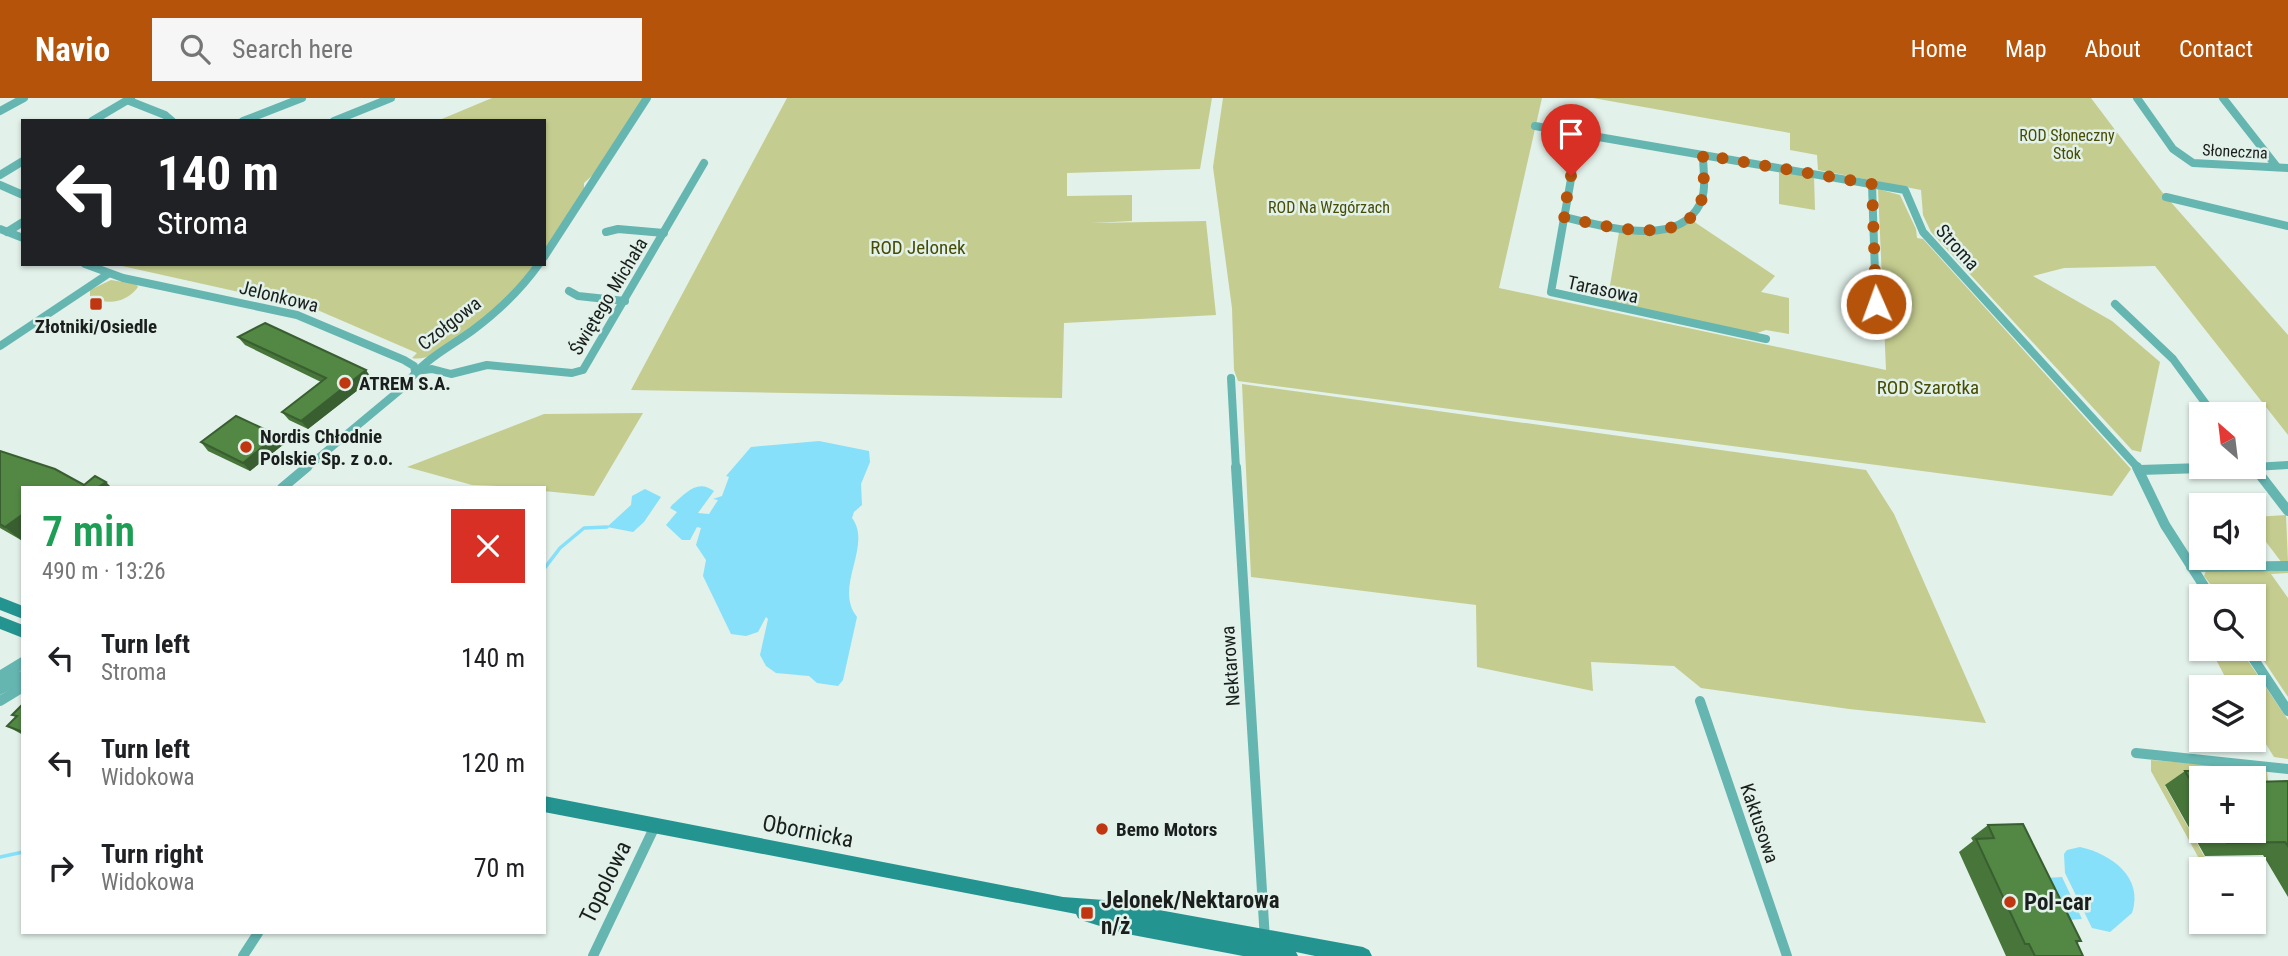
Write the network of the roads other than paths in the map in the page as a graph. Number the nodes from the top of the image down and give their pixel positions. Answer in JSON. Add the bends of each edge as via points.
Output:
{"nodes":[{"id":1,"x":24,"y":98,"type":"edge"},
{"id":2,"x":302,"y":98,"type":"edge"},
{"id":3,"x":391,"y":98,"type":"edge"},
{"id":4,"x":646,"y":98,"type":"edge"},
{"id":5,"x":2137,"y":98,"type":"edge"},
{"id":6,"x":2223,"y":98,"type":"edge"},
{"id":7,"x":129,"y":99,"type":"edge"},
{"id":8,"x":0,"y":111,"type":"edge"},
{"id":9,"x":95,"y":119,"type":"edge"},
{"id":10,"x":170,"y":119,"type":"edge"},
{"id":11,"x":248,"y":119,"type":"edge"},
{"id":12,"x":339,"y":119,"type":"edge"},
{"id":13,"x":1535,"y":127,"type":"dead end"},
{"id":14,"x":1579,"y":134,"type":"junction"},
{"id":15,"x":1703,"y":155,"type":"junction"},
{"id":16,"x":21,"y":162,"type":"edge"},
{"id":17,"x":704,"y":163,"type":"dead end"},
{"id":18,"x":2277,"y":167,"type":"junction"},
{"id":19,"x":2288,"y":168,"type":"edge"},
{"id":20,"x":0,"y":175,"type":"edge"},
{"id":21,"x":1872,"y":184,"type":"junction"},
{"id":22,"x":0,"y":185,"type":"edge"},
{"id":23,"x":21,"y":194,"type":"edge"},
{"id":24,"x":2166,"y":197,"type":"dead end"},
{"id":25,"x":1563,"y":217,"type":"junction"},
{"id":26,"x":21,"y":223,"type":"edge"},
{"id":27,"x":2288,"y":226,"type":"edge"},
{"id":28,"x":3,"y":231,"type":"edge"},
{"id":29,"x":606,"y":232,"type":"dead end"},
{"id":30,"x":664,"y":233,"type":"junction"},
{"id":31,"x":21,"y":237,"type":"edge"},
{"id":32,"x":546,"y":254,"type":"edge"},
{"id":33,"x":90,"y":266,"type":"edge"},
{"id":34,"x":538,"y":266,"type":"edge"},
{"id":35,"x":108,"y":274,"type":"junction"},
{"id":36,"x":569,"y":291,"type":"dead end"},
{"id":37,"x":625,"y":301,"type":"junction"},
{"id":38,"x":1876,"y":304,"type":"dead end"},
{"id":39,"x":2115,"y":304,"type":"dead end"},
{"id":40,"x":1766,"y":339,"type":"dead end"},
{"id":41,"x":0,"y":346,"type":"edge"},
{"id":42,"x":415,"y":371,"type":"junction"},
{"id":43,"x":1231,"y":378,"type":"dead end"},
{"id":44,"x":2204,"y":402,"type":"edge"},
{"id":45,"x":2288,"y":465,"type":"edge"},
{"id":46,"x":2266,"y":466,"type":"edge"},
{"id":47,"x":2189,"y":468,"type":"edge"},
{"id":48,"x":2140,"y":470,"type":"junction"},
{"id":49,"x":2264,"y":480,"type":"edge"},
{"id":50,"x":284,"y":486,"type":"edge"},
{"id":51,"x":2288,"y":511,"type":"edge"},
{"id":52,"x":2189,"y":564,"type":"edge"},
{"id":53,"x":2266,"y":566,"type":"edge"},
{"id":54,"x":2288,"y":566,"type":"edge"},
{"id":55,"x":0,"y":603,"type":"edge"},
{"id":56,"x":21,"y":612,"type":"edge"},
{"id":57,"x":0,"y":622,"type":"edge"},
{"id":58,"x":21,"y":634,"type":"edge"},
{"id":59,"x":21,"y":654,"type":"edge"},
{"id":60,"x":2255,"y":661,"type":"edge"},
{"id":61,"x":11,"y":674,"type":"edge"},
{"id":62,"x":21,"y":688,"type":"edge"},
{"id":63,"x":0,"y":689,"type":"edge"},
{"id":64,"x":0,"y":701,"type":"edge"},
{"id":65,"x":1700,"y":701,"type":"dead end"},
{"id":66,"x":2288,"y":711,"type":"edge"},
{"id":67,"x":2136,"y":753,"type":"dead end"},
{"id":68,"x":2288,"y":769,"type":"edge"},
{"id":69,"x":546,"y":804,"type":"edge"},
{"id":70,"x":655,"y":826,"type":"junction"},
{"id":71,"x":257,"y":934,"type":"edge"},
{"id":72,"x":1265,"y":944,"type":"junction"},
{"id":73,"x":1286,"y":952,"type":"edge"},
{"id":74,"x":243,"y":956,"type":"edge"},
{"id":75,"x":593,"y":956,"type":"edge"},
{"id":76,"x":1363,"y":956,"type":"edge"},
{"id":77,"x":1787,"y":956,"type":"edge"}],
"edges":[{"from":1,"to":8,"type":"street"},
{"from":2,"to":11,"type":"street"},
{"from":3,"to":12,"type":"street"},
{"from":4,"to":32,"type":"street"},
{"from":5,"to":18,"type":"street","name":"Słoneczna","via":[[2181,158],[2193,163]]},
{"from":6,"to":18,"type":"street"},
{"from":7,"to":9,"type":"street"},
{"from":7,"to":10,"type":"street"},
{"from":13,"to":14,"type":"street","name":"Stroma"},
{"from":14,"to":15,"type":"street","name":"Stroma"},
{"from":14,"to":25,"type":"street","name":"Tarasowa"},
{"from":15,"to":21,"type":"street","name":"Stroma"},
{"from":15,"to":25,"type":"street","via":[[1700,204],[1680,223],[1637,230]]},
{"from":16,"to":20,"type":"street"},
{"from":17,"to":30,"type":"street","name":"Świętego Michała"},
{"from":18,"to":19,"type":"street","name":"Słoneczna"},
{"from":21,"to":38,"type":"street"},
{"from":21,"to":48,"type":"street","name":"Stroma","via":[[1905,190],[1923,232]]},
{"from":22,"to":23,"type":"street"},
{"from":24,"to":27,"type":"street"},
{"from":25,"to":40,"type":"street","name":"Tarasowa","via":[[1550,289],[1555,295]]},
{"from":26,"to":28,"type":"street"},
{"from":28,"to":31,"type":"street"},
{"from":29,"to":30,"type":"street"},
{"from":30,"to":37,"type":"street","name":"Świętego Michała"},
{"from":33,"to":35,"type":"street","name":"Jelonkowa"},
{"from":34,"to":42,"type":"street","name":"Czołgowa","via":[[476,328]]},
{"from":35,"to":41,"type":"street"},
{"from":35,"to":42,"type":"street","name":"Jelonkowa","via":[[297,315],[404,360]]},
{"from":36,"to":37,"type":"street"},
{"from":37,"to":42,"type":"street","name":"Świętego Michała","via":[[580,371],[487,365],[452,374]]},
{"from":39,"to":44,"type":"street","via":[[2173,359]]},
{"from":42,"to":50,"type":"street","name":"Czołgowa","via":[[406,385]]},
{"from":43,"to":72,"type":"street","name":"Nektarowa"},
{"from":45,"to":46,"type":"street"},
{"from":47,"to":48,"type":"street"},
{"from":48,"to":52,"type":"street"},
{"from":49,"to":51,"type":"street"},
{"from":53,"to":54,"type":"street"},
{"from":55,"to":56,"type":"main road"},
{"from":57,"to":58,"type":"main road"},
{"from":59,"to":61,"type":"street"},
{"from":60,"to":66,"type":"street"},
{"from":61,"to":63,"type":"street"},
{"from":62,"to":64,"type":"street"},
{"from":65,"to":77,"type":"street","name":"Kaktusowa"},
{"from":67,"to":68,"type":"street"},
{"from":69,"to":70,"type":"main road","name":"Obornicka"},
{"from":70,"to":72,"type":"main road","name":"Obornicka","via":[[1063,905],[1122,924]]},
{"from":70,"to":75,"type":"street","name":"Topolowa"},
{"from":71,"to":74,"type":"street"},
{"from":72,"to":73,"type":"main road","name":"Obornicka"},
{"from":73,"to":76,"type":"main road","name":"Obornicka"}]}
